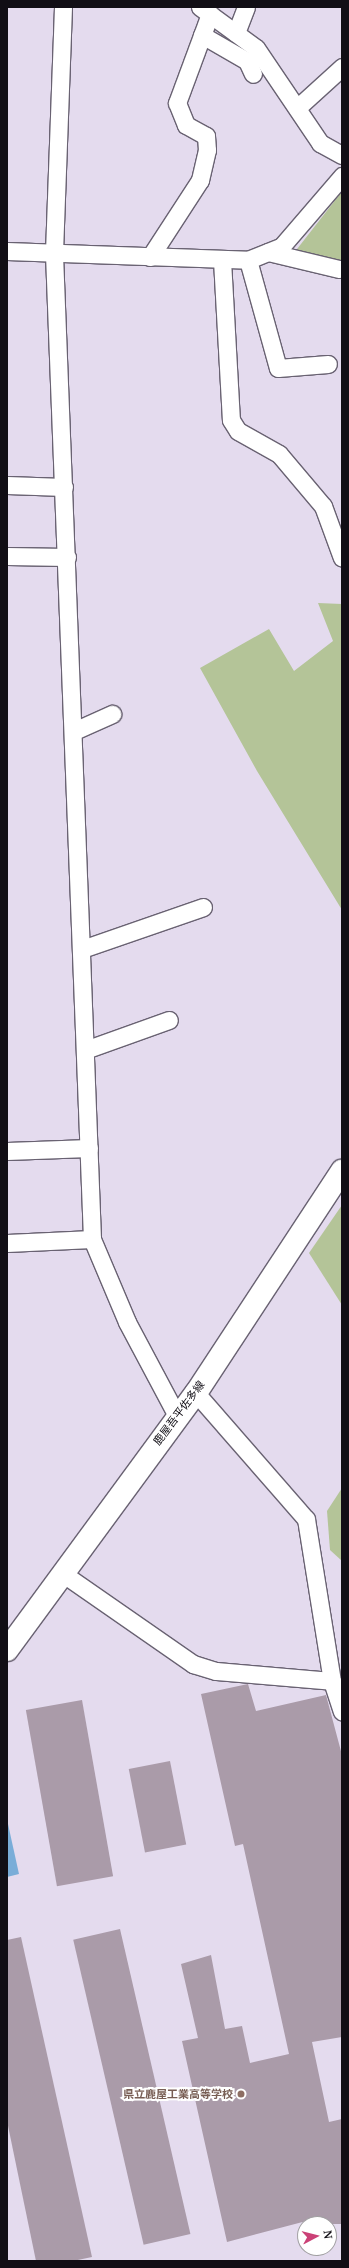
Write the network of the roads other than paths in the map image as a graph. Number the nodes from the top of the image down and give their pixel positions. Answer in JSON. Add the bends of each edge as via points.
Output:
{"nodes":[{"id":1,"x":63,"y":7,"type":"edge"},
{"id":2,"x":246,"y":7,"type":"edge"},
{"id":3,"x":204,"y":11,"type":"edge"},
{"id":4,"x":236,"y":34,"type":"junction"},
{"id":5,"x":202,"y":35,"type":"junction"},
{"id":6,"x":342,"y":67,"type":"edge"},
{"id":7,"x":253,"y":74,"type":"dead end"},
{"id":8,"x":297,"y":108,"type":"junction"},
{"id":9,"x":342,"y":155,"type":"edge"},
{"id":10,"x":342,"y":176,"type":"edge"},
{"id":11,"x":7,"y":251,"type":"edge"},
{"id":12,"x":268,"y":252,"type":"junction"},
{"id":13,"x":54,"y":254,"type":"junction"},
{"id":14,"x":150,"y":257,"type":"junction"},
{"id":15,"x":222,"y":260,"type":"junction"},
{"id":16,"x":248,"y":260,"type":"junction"},
{"id":17,"x":339,"y":269,"type":"dead end"},
{"id":18,"x":328,"y":364,"type":"dead end"},
{"id":19,"x":7,"y":485,"type":"edge"},
{"id":20,"x":64,"y":487,"type":"junction"},
{"id":21,"x":7,"y":556,"type":"edge"},
{"id":22,"x":67,"y":557,"type":"junction"},
{"id":23,"x":342,"y":558,"type":"edge"},
{"id":24,"x":112,"y":714,"type":"dead end"},
{"id":25,"x":74,"y":731,"type":"junction"},
{"id":26,"x":203,"y":907,"type":"dead end"},
{"id":27,"x":82,"y":949,"type":"junction"},
{"id":28,"x":169,"y":1020,"type":"dead end"},
{"id":29,"x":85,"y":1050,"type":"junction"},
{"id":30,"x":89,"y":1148,"type":"junction"},
{"id":31,"x":7,"y":1151,"type":"edge"},
{"id":32,"x":342,"y":1171,"type":"edge"},
{"id":33,"x":92,"y":1239,"type":"junction"},
{"id":34,"x":7,"y":1243,"type":"edge"},
{"id":35,"x":196,"y":1392,"type":"junction"},
{"id":36,"x":177,"y":1416,"type":"junction"},
{"id":37,"x":62,"y":1573,"type":"junction"},
{"id":38,"x":7,"y":1650,"type":"edge"},
{"id":39,"x":332,"y":1681,"type":"junction"},
{"id":40,"x":342,"y":1711,"type":"edge"}],
"edges":[{"from":1,"to":13,"type":"street"},
{"from":2,"to":4,"type":"street"},
{"from":3,"to":4,"type":"street"},
{"from":3,"to":5,"type":"street"},
{"from":4,"to":8,"type":"street","via":[[256,48]]},
{"from":5,"to":7,"type":"street","via":[[248,61]]},
{"from":5,"to":14,"type":"street","via":[[177,103],[186,125],[206,136],[207,150],[200,180]]},
{"from":6,"to":8,"type":"street"},
{"from":8,"to":9,"type":"street","via":[[320,143]]},
{"from":10,"to":12,"type":"street","via":[[281,246]]},
{"from":11,"to":13,"type":"street"},
{"from":12,"to":16,"type":"street"},
{"from":12,"to":17,"type":"street"},
{"from":13,"to":14,"type":"street"},
{"from":13,"to":20,"type":"street"},
{"from":14,"to":15,"type":"street"},
{"from":15,"to":16,"type":"street"},
{"from":15,"to":23,"type":"street","via":[[231,420],[238,431],[278,454],[322,506]]},
{"from":16,"to":18,"type":"street","via":[[278,368]]},
{"from":19,"to":20,"type":"street"},
{"from":20,"to":22,"type":"street"},
{"from":21,"to":22,"type":"street"},
{"from":22,"to":25,"type":"street"},
{"from":24,"to":25,"type":"street"},
{"from":25,"to":27,"type":"street"},
{"from":26,"to":27,"type":"street"},
{"from":27,"to":29,"type":"street"},
{"from":28,"to":29,"type":"street"},
{"from":29,"to":30,"type":"street"},
{"from":30,"to":31,"type":"street"},
{"from":30,"to":33,"type":"street"},
{"from":32,"to":35,"type":"main road","name":"鹿屋吾平佐多線"},
{"from":33,"to":34,"type":"street"},
{"from":33,"to":36,"type":"street","via":[[127,1322]]},
{"from":35,"to":36,"type":"main road","name":"鹿屋吾平佐多線"},
{"from":35,"to":39,"type":"street","via":[[306,1520]]},
{"from":36,"to":37,"type":"main road","name":"鹿屋吾平佐多線"},
{"from":37,"to":38,"type":"main road","name":"鹿屋吾平佐多線"},
{"from":37,"to":39,"type":"street","via":[[193,1664],[216,1671]]},
{"from":39,"to":40,"type":"street"}]}
